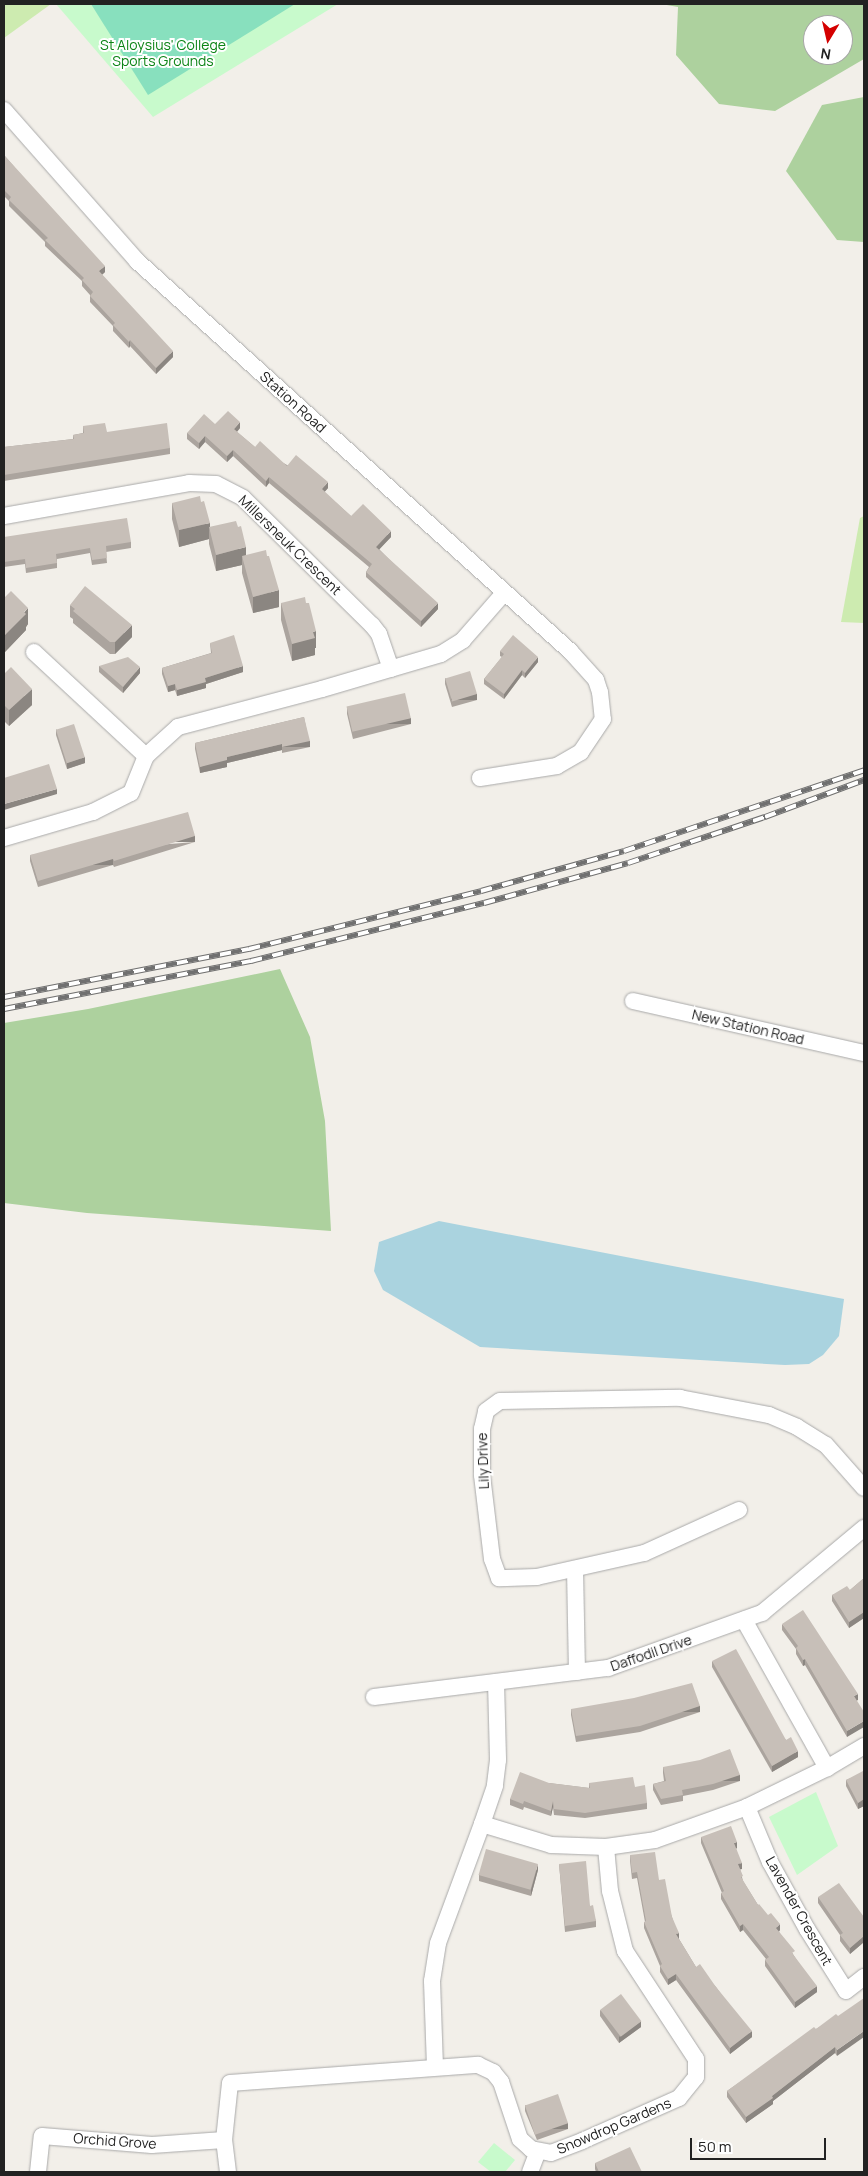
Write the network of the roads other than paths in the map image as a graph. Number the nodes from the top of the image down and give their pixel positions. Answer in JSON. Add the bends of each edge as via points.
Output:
{"nodes":[{"id":1,"x":4,"y":110,"type":"edge"},
{"id":2,"x":4,"y":516,"type":"edge"},
{"id":3,"x":504,"y":593,"type":"junction"},
{"id":4,"x":34,"y":652,"type":"dead end"},
{"id":5,"x":391,"y":669,"type":"junction"},
{"id":6,"x":146,"y":756,"type":"junction"},
{"id":7,"x":480,"y":778,"type":"dead end"},
{"id":8,"x":4,"y":838,"type":"edge"},
{"id":9,"x":632,"y":1001,"type":"dead end"},
{"id":10,"x":864,"y":1053,"type":"edge"},
{"id":11,"x":864,"y":1488,"type":"edge"},
{"id":12,"x":739,"y":1510,"type":"dead end"},
{"id":13,"x":864,"y":1528,"type":"edge"},
{"id":14,"x":575,"y":1569,"type":"junction"},
{"id":15,"x":744,"y":1620,"type":"junction"},
{"id":16,"x":577,"y":1672,"type":"junction"},
{"id":17,"x":496,"y":1682,"type":"junction"},
{"id":18,"x":374,"y":1697,"type":"dead end"},
{"id":19,"x":864,"y":1746,"type":"edge"},
{"id":20,"x":827,"y":1768,"type":"junction"},
{"id":21,"x":747,"y":1807,"type":"junction"},
{"id":22,"x":482,"y":1824,"type":"junction"},
{"id":23,"x":606,"y":1847,"type":"junction"},
{"id":24,"x":864,"y":1977,"type":"edge"},
{"id":25,"x":435,"y":2067,"type":"junction"},
{"id":26,"x":224,"y":2140,"type":"junction"},
{"id":27,"x":538,"y":2152,"type":"junction"},
{"id":28,"x":38,"y":2172,"type":"edge"},
{"id":29,"x":228,"y":2172,"type":"edge"},
{"id":30,"x":530,"y":2172,"type":"edge"}],
"edges":[{"from":1,"to":3,"type":"street","name":"Station Road","via":[[137,261]]},
{"from":2,"to":5,"type":"street","name":"Millersneuk Crescent","via":[[189,483],[216,484],[243,498],[372,625],[379,634]]},
{"from":3,"to":5,"type":"street","via":[[463,640],[413,664]]},
{"from":3,"to":7,"type":"street","name":"Station Road","via":[[570,651],[596,680],[603,719],[581,752],[557,766]]},
{"from":4,"to":6,"type":"street"},
{"from":5,"to":6,"type":"street","via":[[178,727]]},
{"from":6,"to":8,"type":"street","via":[[131,793],[93,812]]},
{"from":9,"to":10,"type":"street","name":"New Station Road"},
{"from":11,"to":14,"type":"street","name":"Lily Drive","via":[[826,1445],[769,1415],[680,1398],[500,1401],[486,1411],[482,1429],[484,1493],[492,1559],[499,1578],[537,1577]]},
{"from":12,"to":14,"type":"street","name":"Lily Drive","via":[[644,1553]]},
{"from":13,"to":15,"type":"street","name":"Daffodil Drive","via":[[762,1613]]},
{"from":14,"to":16,"type":"street"},
{"from":15,"to":16,"type":"street","name":"Daffodil Drive","via":[[608,1668]]},
{"from":15,"to":20,"type":"street"},
{"from":16,"to":17,"type":"street","name":"Daffodil Drive"},
{"from":17,"to":18,"type":"street","name":"Daffodil Drive"},
{"from":17,"to":22,"type":"street","via":[[498,1760],[495,1786]]},
{"from":19,"to":20,"type":"street"},
{"from":20,"to":21,"type":"street"},
{"from":21,"to":23,"type":"street","via":[[655,1840]]},
{"from":21,"to":24,"type":"street","name":"Lavender Crescent","via":[[779,1879],[846,1991]]},
{"from":22,"to":23,"type":"street","via":[[551,1845]]},
{"from":22,"to":25,"type":"street","via":[[435,1957],[432,1981]]},
{"from":23,"to":27,"type":"street","name":"Snowdrop Gardens","via":[[610,1891],[625,1951],[694,2053],[696,2077],[687,2091],[670,2103],[551,2153]]},
{"from":25,"to":26,"type":"street","name":"Snowdrop Gardens","via":[[230,2083]]},
{"from":25,"to":27,"type":"street","name":"Snowdrop Gardens","via":[[478,2065],[493,2072],[501,2082],[520,2139]]},
{"from":26,"to":28,"type":"street","name":"Orchid Grove","via":[[152,2145],[42,2136]]},
{"from":26,"to":29,"type":"street"},
{"from":27,"to":30,"type":"street","name":"Snowdrop Gardens"}]}
